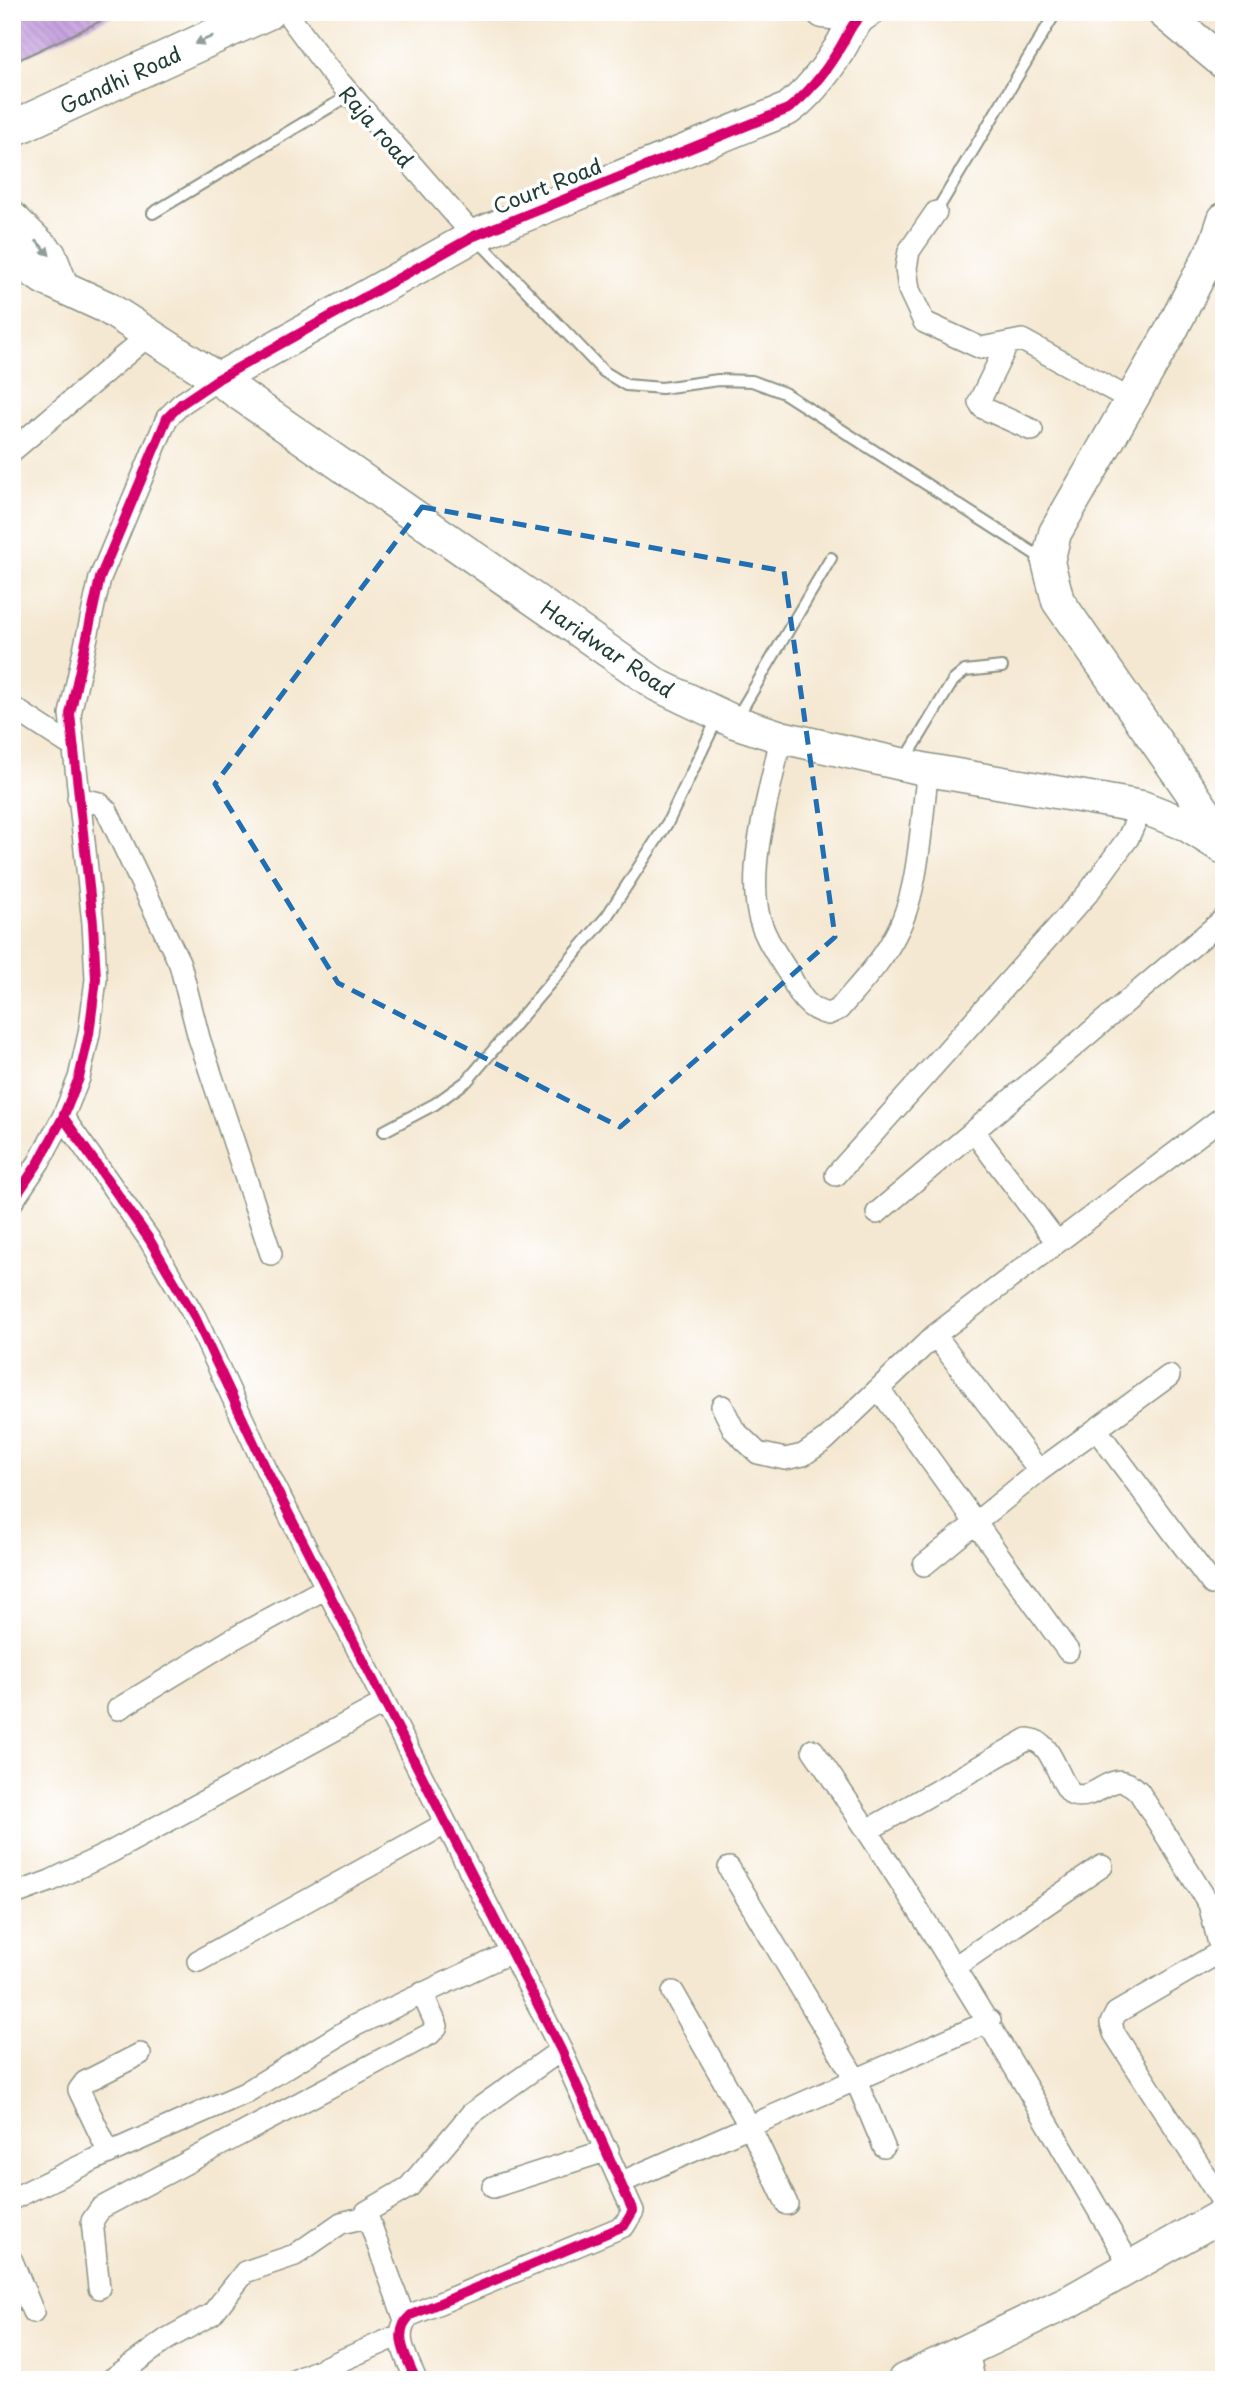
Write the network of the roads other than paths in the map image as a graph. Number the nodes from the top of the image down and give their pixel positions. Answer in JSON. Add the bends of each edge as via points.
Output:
{"nodes":[{"id":1,"x":206,"y":12,"type":"edge"},
{"id":2,"x":267,"y":12,"type":"edge"},
{"id":3,"x":286,"y":12,"type":"edge"},
{"id":4,"x":823,"y":12,"type":"edge"},
{"id":5,"x":1056,"y":12,"type":"edge"},
{"id":6,"x":1163,"y":12,"type":"edge"},
{"id":7,"x":863,"y":14,"type":"edge"},
{"id":8,"x":1224,"y":63,"type":"edge"},
{"id":9,"x":350,"y":95,"type":"junction"},
{"id":10,"x":12,"y":104,"type":"edge"},
{"id":11,"x":12,"y":129,"type":"edge"},
{"id":12,"x":936,"y":212,"type":"joint"},
{"id":13,"x":153,"y":213,"type":"dead end"},
{"id":14,"x":12,"y":218,"type":"edge"},
{"id":15,"x":1224,"y":219,"type":"edge"},
{"id":16,"x":474,"y":236,"type":"junction"},
{"id":17,"x":12,"y":256,"type":"edge"},
{"id":18,"x":62,"y":286,"type":"junction"},
{"id":19,"x":150,"y":334,"type":"junction"},
{"id":20,"x":1007,"y":345,"type":"junction"},
{"id":21,"x":218,"y":379,"type":"junction"},
{"id":22,"x":1131,"y":400,"type":"junction"},
{"id":23,"x":1032,"y":430,"type":"dead end"},
{"id":24,"x":12,"y":451,"type":"edge"},
{"id":25,"x":831,"y":558,"type":"dead end"},
{"id":26,"x":1048,"y":562,"type":"junction"},
{"id":27,"x":1002,"y":667,"type":"dead end"},
{"id":28,"x":12,"y":707,"type":"edge"},
{"id":29,"x":727,"y":718,"type":"junction"},
{"id":30,"x":780,"y":737,"type":"junction"},
{"id":31,"x":72,"y":746,"type":"junction"},
{"id":32,"x":916,"y":767,"type":"junction"},
{"id":33,"x":78,"y":798,"type":"junction"},
{"id":34,"x":1142,"y":807,"type":"junction"},
{"id":35,"x":1224,"y":839,"type":"edge"},
{"id":36,"x":1224,"y":848,"type":"edge"},
{"id":37,"x":1224,"y":919,"type":"edge"},
{"id":38,"x":1224,"y":1116,"type":"edge"},
{"id":39,"x":63,"y":1117,"type":"junction"},
{"id":40,"x":384,"y":1131,"type":"dead end"},
{"id":41,"x":974,"y":1132,"type":"junction"},
{"id":42,"x":836,"y":1175,"type":"dead end"},
{"id":43,"x":12,"y":1202,"type":"edge"},
{"id":44,"x":877,"y":1213,"type":"dead end"},
{"id":45,"x":1056,"y":1241,"type":"junction"},
{"id":46,"x":271,"y":1254,"type":"dead end"},
{"id":47,"x":935,"y":1335,"type":"junction"},
{"id":48,"x":1170,"y":1376,"type":"dead end"},
{"id":49,"x":879,"y":1389,"type":"junction"},
{"id":50,"x":722,"y":1406,"type":"dead end"},
{"id":51,"x":1096,"y":1429,"type":"junction"},
{"id":52,"x":1039,"y":1471,"type":"junction"},
{"id":53,"x":976,"y":1523,"type":"junction"},
{"id":54,"x":924,"y":1565,"type":"dead end"},
{"id":55,"x":1212,"y":1584,"type":"dead end"},
{"id":56,"x":326,"y":1588,"type":"junction"},
{"id":57,"x":1068,"y":1651,"type":"dead end"},
{"id":58,"x":384,"y":1703,"type":"junction"},
{"id":59,"x":118,"y":1709,"type":"dead end"},
{"id":60,"x":813,"y":1750,"type":"dead end"},
{"id":61,"x":445,"y":1824,"type":"junction"},
{"id":62,"x":868,"y":1830,"type":"junction"},
{"id":63,"x":1101,"y":1866,"type":"dead end"},
{"id":64,"x":729,"y":1868,"type":"dead end"},
{"id":65,"x":12,"y":1895,"type":"edge"},
{"id":66,"x":509,"y":1953,"type":"junction"},
{"id":67,"x":1222,"y":1957,"type":"edge"},
{"id":68,"x":198,"y":1961,"type":"dead end"},
{"id":69,"x":956,"y":1966,"type":"junction"},
{"id":70,"x":673,"y":1992,"type":"dead end"},
{"id":71,"x":422,"y":1993,"type":"junction"},
{"id":72,"x":990,"y":2021,"type":"junction"},
{"id":73,"x":561,"y":2050,"type":"junction"},
{"id":74,"x":140,"y":2054,"type":"dead end"},
{"id":75,"x":856,"y":2080,"type":"junction"},
{"id":76,"x":750,"y":2127,"type":"junction"},
{"id":77,"x":884,"y":2147,"type":"dead end"},
{"id":78,"x":608,"y":2150,"type":"junction"},
{"id":79,"x":109,"y":2153,"type":"junction"},
{"id":80,"x":622,"y":2182,"type":"junction"},
{"id":81,"x":493,"y":2187,"type":"dead end"},
{"id":82,"x":12,"y":2199,"type":"edge"},
{"id":83,"x":1224,"y":2203,"type":"edge"},
{"id":84,"x":787,"y":2204,"type":"dead end"},
{"id":85,"x":1224,"y":2214,"type":"edge"},
{"id":86,"x":366,"y":2217,"type":"junction"},
{"id":87,"x":12,"y":2261,"type":"edge"},
{"id":88,"x":1131,"y":2267,"type":"junction"},
{"id":89,"x":100,"y":2288,"type":"dead end"},
{"id":90,"x":33,"y":2312,"type":"dead end"},
{"id":91,"x":403,"y":2328,"type":"junction"},
{"id":92,"x":971,"y":2365,"type":"edge"},
{"id":93,"x":111,"y":2380,"type":"edge"},
{"id":94,"x":296,"y":2380,"type":"edge"},
{"id":95,"x":416,"y":2380,"type":"edge"},
{"id":96,"x":904,"y":2380,"type":"edge"}],
"edges":[{"from":1,"to":10,"type":"main road","name":"Gandhi Road"},
{"from":2,"to":11,"type":"main road","name":"Gandhi Road","one_way":true},
{"from":3,"to":9,"type":"street","name":"Raja road"},
{"from":4,"to":7,"type":"street"},
{"from":5,"to":12,"type":"lane"},
{"from":6,"to":8,"type":"street"},
{"from":7,"to":16,"type":"street","name":"Court Road","via":[[802,99],[789,109]]},
{"from":9,"to":13,"type":"lane"},
{"from":9,"to":16,"type":"street","name":"Raja road"},
{"from":12,"to":20,"type":"street","via":[[909,251],[906,268],[909,290],[924,322],[981,348]]},
{"from":14,"to":18,"type":"street","one_way":true,"via":[[50,255]]},
{"from":15,"to":22,"type":"street","via":[[1216,243]]},
{"from":16,"to":21,"type":"street","name":"Court Road"},
{"from":16,"to":26,"type":"lane","via":[[603,371],[626,385],[662,388],[719,380],[752,381],[784,393]]},
{"from":17,"to":18,"type":"street","name":"Haridwar Road"},
{"from":18,"to":19,"type":"street","name":"Haridwar Road"},
{"from":19,"to":21,"type":"street","name":"Haridwar Road"},
{"from":19,"to":24,"type":"street"},
{"from":20,"to":22,"type":"street","via":[[1022,340]]},
{"from":20,"to":23,"type":"street","via":[[978,402]]},
{"from":21,"to":29,"type":"street","name":"Haridwar Road","via":[[657,685]]},
{"from":21,"to":31,"type":"street","via":[[167,418],[100,578],[71,714]]},
{"from":22,"to":26,"type":"street","via":[[1055,533]]},
{"from":25,"to":29,"type":"lane"},
{"from":26,"to":35,"type":"street","via":[[1058,601]]},
{"from":27,"to":32,"type":"lane","via":[[965,671],[953,681]]},
{"from":28,"to":31,"type":"street"},
{"from":29,"to":30,"type":"street","name":"Haridwar Road"},
{"from":29,"to":40,"type":"lane","via":[[607,916],[467,1081]]},
{"from":30,"to":32,"type":"street","name":"Haridwar Road"},
{"from":30,"to":32,"type":"street","via":[[758,855],[758,914],[806,1004],[828,1014],[839,1009],[886,952],[908,903]]},
{"from":31,"to":33,"type":"street"},
{"from":32,"to":34,"type":"street","name":"Haridwar Road"},
{"from":33,"to":39,"type":"street","via":[[96,979],[79,1078]]},
{"from":33,"to":46,"type":"street","via":[[99,803],[107,811],[180,964],[199,1038]]},
{"from":34,"to":36,"type":"street","name":"Haridwar Road","via":[[1185,824]]},
{"from":34,"to":42,"type":"street","via":[[1128,838],[1088,893]]},
{"from":37,"to":41,"type":"street"},
{"from":38,"to":45,"type":"street"},
{"from":39,"to":43,"type":"street"},
{"from":39,"to":56,"type":"street","via":[[176,1282]]},
{"from":41,"to":44,"type":"street"},
{"from":41,"to":45,"type":"street"},
{"from":45,"to":47,"type":"street"},
{"from":47,"to":49,"type":"street"},
{"from":47,"to":52,"type":"street"},
{"from":48,"to":51,"type":"street"},
{"from":49,"to":50,"type":"street","via":[[825,1440],[803,1455],[785,1458],[758,1452],[734,1430]]},
{"from":49,"to":53,"type":"street"},
{"from":51,"to":52,"type":"street"},
{"from":51,"to":55,"type":"street"},
{"from":52,"to":53,"type":"street"},
{"from":53,"to":54,"type":"street"},
{"from":53,"to":57,"type":"street"},
{"from":56,"to":58,"type":"street"},
{"from":56,"to":59,"type":"street"},
{"from":58,"to":61,"type":"street"},
{"from":58,"to":65,"type":"street","via":[[111,1852]]},
{"from":60,"to":62,"type":"street"},
{"from":61,"to":66,"type":"street"},
{"from":61,"to":68,"type":"street"},
{"from":62,"to":67,"type":"street","via":[[1034,1740],[1045,1748],[1073,1794],[1084,1795],[1116,1780],[1139,1792],[1209,1904]]},
{"from":62,"to":69,"type":"street"},
{"from":63,"to":69,"type":"street"},
{"from":64,"to":75,"type":"street"},
{"from":66,"to":71,"type":"street"},
{"from":66,"to":73,"type":"street"},
{"from":67,"to":83,"type":"street","via":[[1116,2013],[1111,2022]]},
{"from":69,"to":72,"type":"street"},
{"from":70,"to":76,"type":"street"},
{"from":71,"to":79,"type":"street","via":[[356,2025],[245,2093]]},
{"from":71,"to":89,"type":"street","via":[[437,2026],[430,2034],[101,2208],[92,2221]]},
{"from":72,"to":75,"type":"street"},
{"from":72,"to":88,"type":"street"},
{"from":73,"to":78,"type":"street"},
{"from":73,"to":86,"type":"street","via":[[471,2114],[409,2187],[370,2207]]},
{"from":74,"to":79,"type":"street","via":[[80,2085]]},
{"from":75,"to":76,"type":"street"},
{"from":75,"to":77,"type":"street"},
{"from":76,"to":80,"type":"street"},
{"from":76,"to":84,"type":"street"},
{"from":78,"to":80,"type":"street"},
{"from":78,"to":81,"type":"street"},
{"from":79,"to":82,"type":"street"},
{"from":80,"to":91,"type":"street","via":[[633,2211],[624,2226],[440,2302]]},
{"from":85,"to":88,"type":"street"},
{"from":86,"to":91,"type":"street"},
{"from":86,"to":93,"type":"street","via":[[341,2223],[295,2255],[245,2273],[212,2314],[167,2339]]},
{"from":87,"to":90,"type":"street"},
{"from":88,"to":92,"type":"street"},
{"from":91,"to":94,"type":"street"},
{"from":91,"to":95,"type":"street"},
{"from":92,"to":96,"type":"street"}]}
